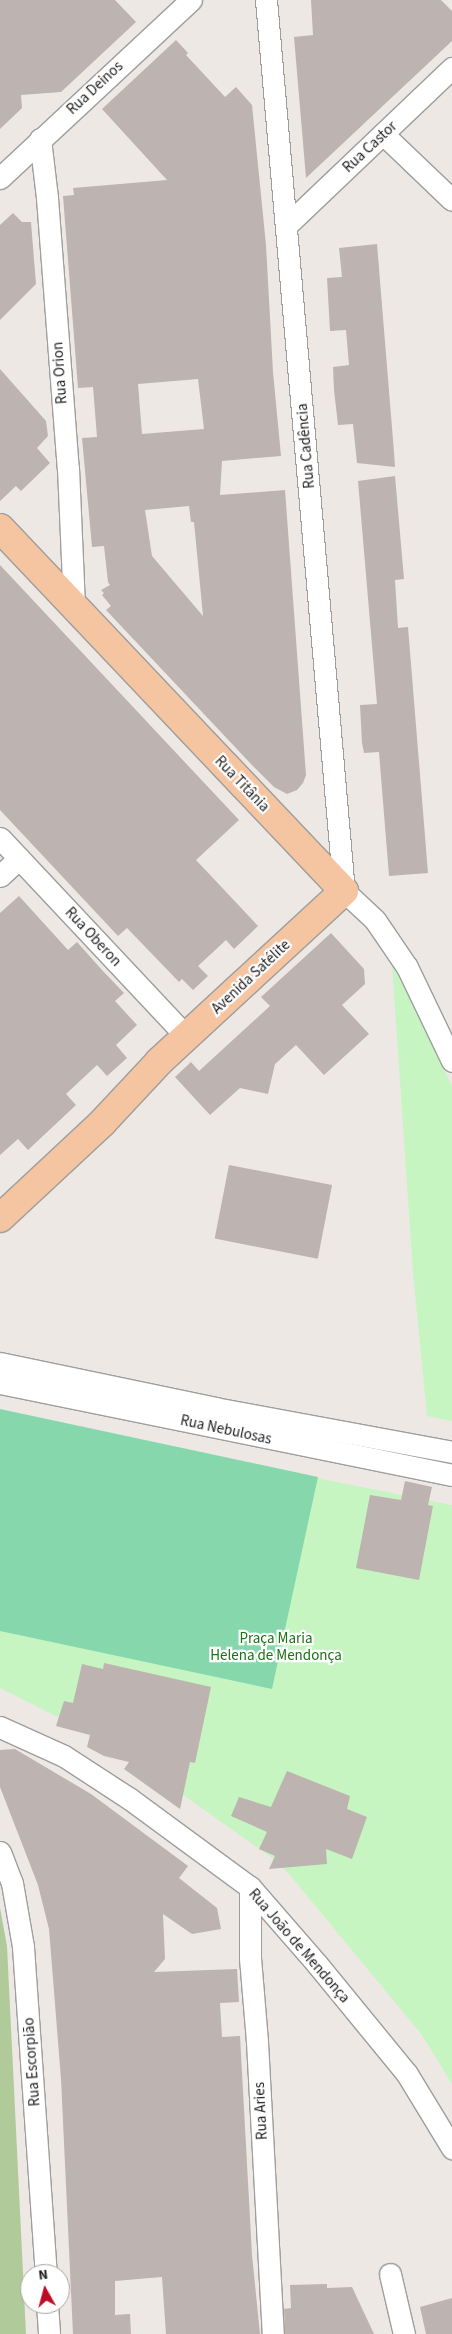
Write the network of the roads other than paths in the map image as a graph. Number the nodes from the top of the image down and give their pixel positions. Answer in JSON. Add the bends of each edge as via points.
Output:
{"nodes":[{"id":1,"x":191,"y":0,"type":"edge"},
{"id":2,"x":266,"y":0,"type":"edge"},
{"id":3,"x":452,"y":68,"type":"edge"},
{"id":4,"x":383,"y":134,"type":"junction"},
{"id":5,"x":40,"y":139,"type":"junction"},
{"id":6,"x":0,"y":178,"type":"edge"},
{"id":7,"x":452,"y":200,"type":"edge"},
{"id":8,"x":287,"y":225,"type":"junction"},
{"id":9,"x":0,"y":528,"type":"edge"},
{"id":10,"x":74,"y":608,"type":"junction"},
{"id":11,"x":0,"y":838,"type":"edge"},
{"id":12,"x":19,"y":858,"type":"junction"},
{"id":13,"x":0,"y":876,"type":"edge"},
{"id":14,"x":344,"y":892,"type":"junction"},
{"id":15,"x":187,"y":1037,"type":"junction"},
{"id":16,"x":452,"y":1061,"type":"edge"},
{"id":17,"x":159,"y":1062,"type":"junction"},
{"id":18,"x":0,"y":1198,"type":"edge"},
{"id":19,"x":0,"y":1218,"type":"edge"},
{"id":20,"x":0,"y":1363,"type":"edge"},
{"id":21,"x":0,"y":1383,"type":"edge"},
{"id":22,"x":452,"y":1452,"type":"edge"},
{"id":23,"x":452,"y":1475,"type":"edge"},
{"id":24,"x":0,"y":1727,"type":"edge"},
{"id":25,"x":0,"y":1852,"type":"edge"},
{"id":26,"x":250,"y":1888,"type":"junction"},
{"id":27,"x":452,"y":2148,"type":"edge"},
{"id":28,"x":45,"y":2264,"type":"edge"},
{"id":29,"x":390,"y":2274,"type":"dead end"},
{"id":30,"x":48,"y":2314,"type":"edge"},
{"id":31,"x":49,"y":2334,"type":"edge"},
{"id":32,"x":272,"y":2334,"type":"edge"},
{"id":33,"x":404,"y":2334,"type":"edge"}],
"edges":[{"from":1,"to":5,"type":"street","name":"Rua Deinos"},
{"from":2,"to":8,"type":"street","name":"Rua Cadência"},
{"from":3,"to":4,"type":"street","name":"Rua Castor"},
{"from":4,"to":7,"type":"street"},
{"from":4,"to":8,"type":"street","name":"Rua Castor"},
{"from":5,"to":6,"type":"street","name":"Rua Deinos"},
{"from":5,"to":10,"type":"street","name":"Rua Orion","via":[[68,468]]},
{"from":8,"to":14,"type":"street","name":"Rua Cadência"},
{"from":9,"to":10,"type":"main road","name":"Rua Titânia"},
{"from":10,"to":14,"type":"main road","name":"Rua Titânia"},
{"from":11,"to":12,"type":"street","name":"Rua Oberon"},
{"from":12,"to":13,"type":"street"},
{"from":12,"to":15,"type":"street","name":"Rua Oberon"},
{"from":14,"to":15,"type":"main road","name":"Avenida Satélite"},
{"from":14,"to":16,"type":"street","name":"Rua Titânia","via":[[375,920],[407,967]]},
{"from":15,"to":17,"type":"main road","name":"Avenida Satélite"},
{"from":17,"to":18,"type":"main road","name":"Avenida Satélite"},
{"from":17,"to":19,"type":"main road","name":"Avenida Satélite","via":[[102,1122]]},
{"from":20,"to":22,"type":"street","name":"Rua Nebulosas","via":[[224,1410]]},
{"from":21,"to":23,"type":"street","name":"Rua Nebulosas"},
{"from":24,"to":26,"type":"street","name":"Rua João de Mendonça","via":[[64,1756],[130,1798]]},
{"from":25,"to":28,"type":"street","name":"Rua Escorpião","via":[[12,1883],[23,1947]]},
{"from":26,"to":27,"type":"street","name":"Rua João de Mendonça","via":[[407,2074]]},
{"from":26,"to":32,"type":"street","name":"Rua Aries","via":[[250,1958]]},
{"from":29,"to":33,"type":"street"},
{"from":30,"to":31,"type":"street"}]}
